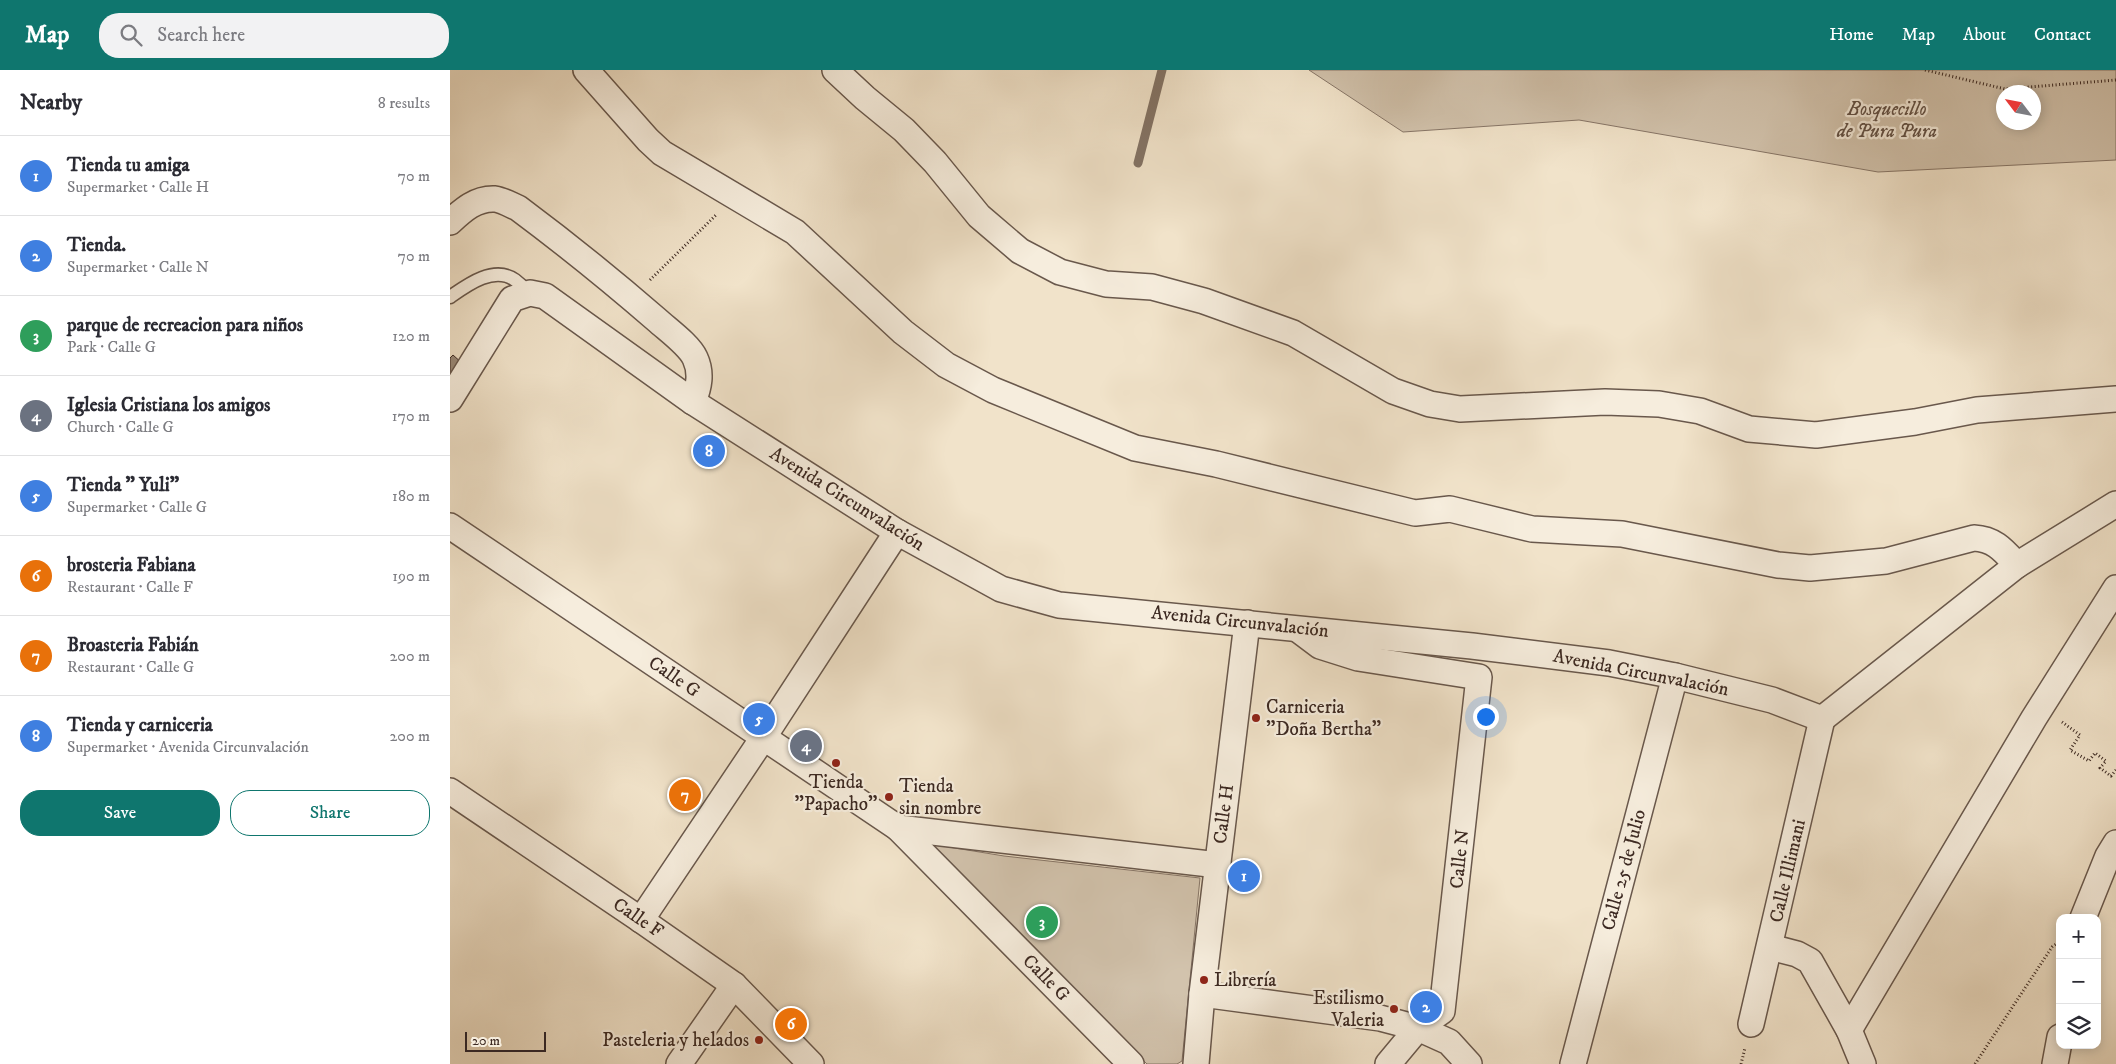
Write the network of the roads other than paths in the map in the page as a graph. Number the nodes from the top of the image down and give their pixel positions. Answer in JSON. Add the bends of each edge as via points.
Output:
{"nodes":[{"id":1,"x":586,"y":70,"type":"edge"},
{"id":2,"x":835,"y":70,"type":"edge"},
{"id":3,"x":450,"y":222,"type":"edge"},
{"id":4,"x":530,"y":293,"type":"junction"},
{"id":5,"x":450,"y":297,"type":"edge"},
{"id":6,"x":450,"y":398,"type":"edge"},
{"id":7,"x":2116,"y":399,"type":"edge"},
{"id":8,"x":693,"y":402,"type":"junction"},
{"id":9,"x":2116,"y":504,"type":"edge"},
{"id":10,"x":450,"y":526,"type":"edge"},
{"id":11,"x":897,"y":532,"type":"junction"},
{"id":12,"x":2017,"y":565,"type":"junction"},
{"id":13,"x":2116,"y":588,"type":"edge"},
{"id":14,"x":1247,"y":623,"type":"junction"},
{"id":15,"x":1296,"y":628,"type":"junction"},
{"id":16,"x":1675,"y":676,"type":"junction"},
{"id":17,"x":1822,"y":719,"type":"junction"},
{"id":18,"x":763,"y":738,"type":"junction"},
{"id":19,"x":450,"y":792,"type":"edge"},
{"id":20,"x":898,"y":828,"type":"junction"},
{"id":21,"x":2116,"y":843,"type":"edge"},
{"id":22,"x":1218,"y":865,"type":"junction"},
{"id":23,"x":2085,"y":914,"type":"edge"},
{"id":24,"x":641,"y":920,"type":"junction"},
{"id":25,"x":1770,"y":947,"type":"junction"},
{"id":26,"x":734,"y":985,"type":"junction"},
{"id":27,"x":1202,"y":994,"type":"junction"},
{"id":28,"x":1751,"y":1024,"type":"dead end"},
{"id":29,"x":1418,"y":1028,"type":"junction"},
{"id":30,"x":1849,"y":1030,"type":"junction"},
{"id":31,"x":2058,"y":1049,"type":"edge"},
{"id":32,"x":679,"y":1064,"type":"edge"},
{"id":33,"x":811,"y":1064,"type":"edge"},
{"id":34,"x":1131,"y":1064,"type":"edge"},
{"id":35,"x":1196,"y":1064,"type":"edge"},
{"id":36,"x":1388,"y":1064,"type":"edge"},
{"id":37,"x":1469,"y":1064,"type":"edge"},
{"id":38,"x":1573,"y":1064,"type":"edge"},
{"id":39,"x":1863,"y":1064,"type":"edge"},
{"id":40,"x":2055,"y":1064,"type":"edge"}],
"edges":[{"from":1,"to":12,"type":"street","via":[[662,153],[795,232],[903,332],[946,365],[993,390],[1135,448],[1216,464],[1415,514],[1450,509],[1532,529],[1622,534],[1778,565],[1810,568],[1886,562],[1974,538],[1996,542]]},
{"from":2,"to":7,"type":"street","via":[[904,130],[979,216],[1020,251],[1060,272],[1106,284],[1152,287],[1204,301],[1293,333],[1393,391],[1430,404],[1460,409],[1605,402],[1659,404],[1700,411],[1749,429],[1816,434],[1916,422],[1977,410]]},
{"from":3,"to":8,"type":"street","via":[[465,208],[482,201],[496,199],[518,208],[632,298],[694,356],[699,372]]},
{"from":4,"to":5,"type":"lane","via":[[514,279],[499,274],[483,277]]},
{"from":4,"to":6,"type":"street","via":[[512,299]]},
{"from":4,"to":8,"type":"street","name":"Avenida Circunvalación","via":[[545,296]]},
{"from":8,"to":11,"type":"street","name":"Avenida Circunvalación"},
{"from":9,"to":12,"type":"street"},
{"from":10,"to":18,"type":"street","name":"Calle G"},
{"from":11,"to":14,"type":"street","name":"Avenida Circunvalación","via":[[1001,589],[1059,605]]},
{"from":11,"to":18,"type":"street"},
{"from":12,"to":17,"type":"street"},
{"from":13,"to":30,"type":"street","via":[[2034,718]]},
{"from":14,"to":15,"type":"street","name":"Avenida Circunvalación"},
{"from":14,"to":22,"type":"street","name":"Calle H"},
{"from":15,"to":16,"type":"street","name":"Avenida Circunvalación","via":[[1599,662]]},
{"from":15,"to":29,"type":"street","name":"Calle N","via":[[1320,646],[1358,658],[1479,677],[1442,1011]]},
{"from":16,"to":17,"type":"street","name":"Avenida Circunvalación","via":[[1772,700]]},
{"from":16,"to":38,"type":"street","name":"Calle 25 de Julio"},
{"from":17,"to":25,"type":"street","name":"Calle Illimani"},
{"from":18,"to":20,"type":"street","name":"Calle G"},
{"from":18,"to":24,"type":"street"},
{"from":19,"to":24,"type":"street","name":"Calle F"},
{"from":20,"to":22,"type":"street","name":"Calle G"},
{"from":20,"to":34,"type":"street","name":"Calle G"},
{"from":21,"to":23,"type":"street"},
{"from":22,"to":27,"type":"street","name":"Calle H"},
{"from":24,"to":26,"type":"street","name":"Calle F"},
{"from":25,"to":28,"type":"street","name":"Calle Illimani"},
{"from":25,"to":30,"type":"street","via":[[1810,961]]},
{"from":26,"to":32,"type":"street"},
{"from":26,"to":33,"type":"street","name":"Calle F"},
{"from":27,"to":29,"type":"street","via":[[1380,1018]]},
{"from":27,"to":35,"type":"street","name":"Calle H"},
{"from":29,"to":36,"type":"street","name":"Calle N"},
{"from":29,"to":37,"type":"street","via":[[1450,1042]]},
{"from":30,"to":39,"type":"street"},
{"from":31,"to":40,"type":"street"}]}
